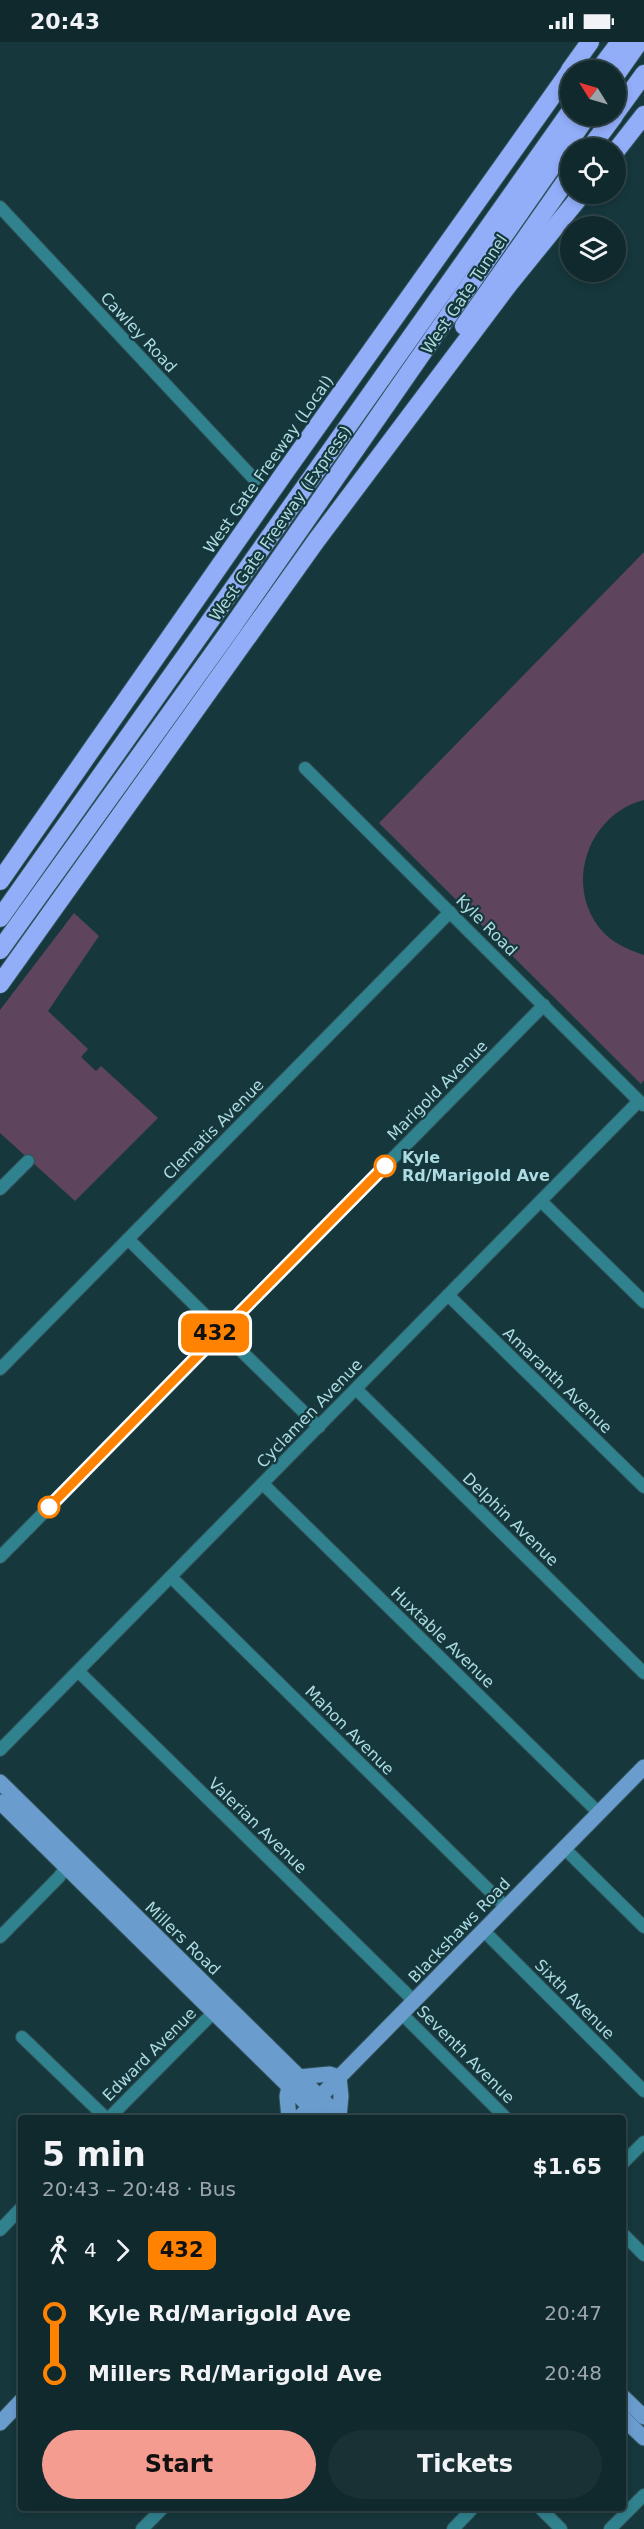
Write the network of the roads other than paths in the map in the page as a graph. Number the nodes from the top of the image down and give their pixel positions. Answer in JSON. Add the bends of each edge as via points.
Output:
{"nodes":[{"id":1,"x":591,"y":42,"type":"edge"},
{"id":2,"x":620,"y":42,"type":"edge"},
{"id":3,"x":639,"y":42,"type":"edge"},
{"id":4,"x":578,"y":60,"type":"edge"},
{"id":5,"x":606,"y":60,"type":"edge"},
{"id":6,"x":626,"y":60,"type":"edge"},
{"id":7,"x":644,"y":74,"type":"edge"},
{"id":8,"x":560,"y":85,"type":"edge"},
{"id":9,"x":626,"y":99,"type":"edge"},
{"id":10,"x":644,"y":115,"type":"edge"},
{"id":11,"x":560,"y":126,"type":"edge"},
{"id":12,"x":580,"y":126,"type":"edge"},
{"id":13,"x":626,"y":138,"type":"edge"},
{"id":14,"x":560,"y":190,"type":"edge"},
{"id":15,"x":574,"y":204,"type":"edge"},
{"id":16,"x":0,"y":207,"type":"edge"},
{"id":17,"x":393,"y":436,"type":"junction"},
{"id":18,"x":255,"y":480,"type":"dead end"},
{"id":19,"x":305,"y":768,"type":"dead end"},
{"id":20,"x":42,"y":820,"type":"junction"},
{"id":21,"x":0,"y":873,"type":"edge"},
{"id":22,"x":0,"y":881,"type":"edge"},
{"id":23,"x":450,"y":912,"type":"junction"},
{"id":24,"x":0,"y":918,"type":"edge"},
{"id":25,"x":0,"y":950,"type":"edge"},
{"id":26,"x":0,"y":984,"type":"edge"},
{"id":27,"x":544,"y":1005,"type":"junction"},
{"id":28,"x":642,"y":1103,"type":"edge"},
{"id":29,"x":28,"y":1161,"type":"dead end"},
{"id":30,"x":0,"y":1189,"type":"edge"},
{"id":31,"x":541,"y":1201,"type":"junction"},
{"id":32,"x":128,"y":1239,"type":"junction"},
{"id":33,"x":448,"y":1295,"type":"junction"},
{"id":34,"x":644,"y":1302,"type":"edge"},
{"id":35,"x":222,"y":1332,"type":"junction"},
{"id":36,"x":0,"y":1369,"type":"edge"},
{"id":37,"x":356,"y":1389,"type":"junction"},
{"id":38,"x":318,"y":1427,"type":"junction"},
{"id":39,"x":263,"y":1484,"type":"junction"},
{"id":40,"x":644,"y":1487,"type":"edge"},
{"id":41,"x":0,"y":1557,"type":"edge"},
{"id":42,"x":171,"y":1577,"type":"junction"},
{"id":43,"x":79,"y":1672,"type":"junction"},
{"id":44,"x":644,"y":1672,"type":"edge"},
{"id":45,"x":1,"y":1751,"type":"edge"},
{"id":46,"x":644,"y":1767,"type":"edge"},
{"id":47,"x":1,"y":1782,"type":"edge"},
{"id":48,"x":0,"y":1802,"type":"edge"},
{"id":49,"x":599,"y":1813,"type":"junction"},
{"id":50,"x":55,"y":1838,"type":"junction"},
{"id":51,"x":564,"y":1848,"type":"junction"},
{"id":52,"x":66,"y":1868,"type":"junction"},
{"id":53,"x":506,"y":1907,"type":"junction"},
{"id":54,"x":644,"y":1927,"type":"edge"},
{"id":55,"x":483,"y":1930,"type":"junction"},
{"id":56,"x":0,"y":1937,"type":"edge"},
{"id":57,"x":414,"y":2001,"type":"junction"},
{"id":58,"x":213,"y":2013,"type":"junction"},
{"id":59,"x":402,"y":2013,"type":"junction"},
{"id":60,"x":22,"y":2037,"type":"dead end"},
{"id":61,"x":339,"y":2077,"type":"junction"},
{"id":62,"x":294,"y":2082,"type":"junction"},
{"id":63,"x":644,"y":2091,"type":"edge"},
{"id":64,"x":312,"y":2110,"type":"edge"},
{"id":65,"x":105,"y":2115,"type":"edge"},
{"id":66,"x":111,"y":2115,"type":"edge"},
{"id":67,"x":289,"y":2115,"type":"edge"},
{"id":68,"x":332,"y":2115,"type":"edge"},
{"id":69,"x":340,"y":2115,"type":"edge"},
{"id":70,"x":503,"y":2115,"type":"edge"},
{"id":71,"x":644,"y":2142,"type":"edge"},
{"id":72,"x":626,"y":2160,"type":"edge"},
{"id":73,"x":18,"y":2211,"type":"edge"},
{"id":74,"x":0,"y":2230,"type":"edge"},
{"id":75,"x":626,"y":2237,"type":"edge"},
{"id":76,"x":644,"y":2255,"type":"edge"},
{"id":77,"x":626,"y":2400,"type":"edge"},
{"id":78,"x":18,"y":2404,"type":"edge"},
{"id":79,"x":644,"y":2417,"type":"edge"},
{"id":80,"x":626,"y":2420,"type":"edge"},
{"id":81,"x":0,"y":2421,"type":"edge"},
{"id":82,"x":644,"y":2438,"type":"edge"},
{"id":83,"x":644,"y":2495,"type":"edge"},
{"id":84,"x":160,"y":2511,"type":"edge"},
{"id":85,"x":471,"y":2511,"type":"edge"},
{"id":86,"x":543,"y":2511,"type":"edge"},
{"id":87,"x":142,"y":2529,"type":"edge"},
{"id":88,"x":453,"y":2529,"type":"edge"},
{"id":89,"x":561,"y":2529,"type":"edge"},
{"id":90,"x":610,"y":2529,"type":"edge"}],
"edges":[{"from":1,"to":4,"type":"highway","name":"West Gate Freeway (Local)"},
{"from":2,"to":5,"type":"highway"},
{"from":3,"to":6,"type":"highway"},
{"from":7,"to":9,"type":"highway"},
{"from":8,"to":20,"type":"highway","name":"West Gate Freeway (Local)"},
{"from":10,"to":13,"type":"highway"},
{"from":11,"to":24,"type":"highway","name":"West Gate Freeway (Express)"},
{"from":12,"to":25,"type":"highway","name":"West Gate Freeway (Express)","via":[[230,630]]},
{"from":14,"to":17,"type":"highway","name":"West Gate Tunnel","via":[[479,302]]},
{"from":15,"to":17,"type":"highway"},
{"from":16,"to":18,"type":"street","name":"Cawley Road"},
{"from":17,"to":26,"type":"highway"},
{"from":19,"to":23,"type":"street","name":"Kyle Road"},
{"from":20,"to":21,"type":"highway"},
{"from":20,"to":22,"type":"highway","name":"West Gate Freeway (Local)"},
{"from":23,"to":27,"type":"street","name":"Kyle Road"},
{"from":23,"to":32,"type":"street","name":"Clematis Avenue"},
{"from":27,"to":28,"type":"street","name":"Kyle Road"},
{"from":27,"to":35,"type":"street","name":"Marigold Avenue"},
{"from":28,"to":31,"type":"street","name":"Cyclamen Avenue"},
{"from":29,"to":30,"type":"street"},
{"from":31,"to":33,"type":"street","name":"Cyclamen Avenue"},
{"from":31,"to":34,"type":"street"},
{"from":32,"to":35,"type":"street"},
{"from":32,"to":36,"type":"street","name":"Clematis Avenue"},
{"from":33,"to":37,"type":"street","name":"Cyclamen Avenue"},
{"from":33,"to":40,"type":"street","name":"Amaranth Avenue"},
{"from":35,"to":38,"type":"street"},
{"from":35,"to":41,"type":"street","name":"Marigold Avenue"},
{"from":37,"to":38,"type":"street","name":"Cyclamen Avenue"},
{"from":37,"to":44,"type":"street","name":"Delphin Avenue"},
{"from":38,"to":39,"type":"street","name":"Cyclamen Avenue"},
{"from":39,"to":42,"type":"street","name":"Cyclamen Avenue"},
{"from":39,"to":49,"type":"street","name":"Huxtable Avenue"},
{"from":42,"to":43,"type":"street","name":"Cyclamen Avenue"},
{"from":42,"to":53,"type":"street","name":"Mahon Avenue"},
{"from":43,"to":45,"type":"street","name":"Cyclamen Avenue"},
{"from":43,"to":57,"type":"street","name":"Valerian Avenue"},
{"from":46,"to":49,"type":"main road","name":"Blackshaws Road"},
{"from":47,"to":50,"type":"main road","name":"Millers Road"},
{"from":48,"to":52,"type":"main road","name":"Millers Road"},
{"from":49,"to":51,"type":"main road","name":"Blackshaws Road"},
{"from":50,"to":52,"type":"street"},
{"from":50,"to":62,"type":"main road","name":"Millers Road"},
{"from":51,"to":53,"type":"main road","name":"Blackshaws Road"},
{"from":51,"to":54,"type":"street"},
{"from":52,"to":56,"type":"street"},
{"from":52,"to":58,"type":"main road","name":"Millers Road"},
{"from":53,"to":55,"type":"main road","name":"Blackshaws Road"},
{"from":55,"to":57,"type":"main road","name":"Blackshaws Road"},
{"from":55,"to":63,"type":"street","name":"Sixth Avenue"},
{"from":57,"to":59,"type":"main road","name":"Blackshaws Road"},
{"from":58,"to":62,"type":"main road","name":"Millers Road"},
{"from":58,"to":66,"type":"street","name":"Edward Avenue"},
{"from":59,"to":61,"type":"main road","name":"Blackshaws Road"},
{"from":59,"to":70,"type":"street","name":"Seventh Avenue"},
{"from":60,"to":65,"type":"street"},
{"from":61,"to":62,"type":"main road","via":[[330,2074]]},
{"from":61,"to":64,"type":"main road","name":"Blackshaws Road"},
{"from":61,"to":69,"type":"main road"},
{"from":62,"to":64,"type":"main road","name":"Millers Road"},
{"from":62,"to":67,"type":"main road","via":[[287,2096]]},
{"from":64,"to":68,"type":"main road","name":"Millers Road"},
{"from":71,"to":72,"type":"street"},
{"from":73,"to":74,"type":"street"},
{"from":75,"to":76,"type":"street"},
{"from":77,"to":79,"type":"main road"},
{"from":78,"to":81,"type":"main road"},
{"from":80,"to":82,"type":"main road"},
{"from":83,"to":90,"type":"street"},
{"from":84,"to":87,"type":"street"},
{"from":85,"to":88,"type":"street"},
{"from":86,"to":89,"type":"street"}]}
